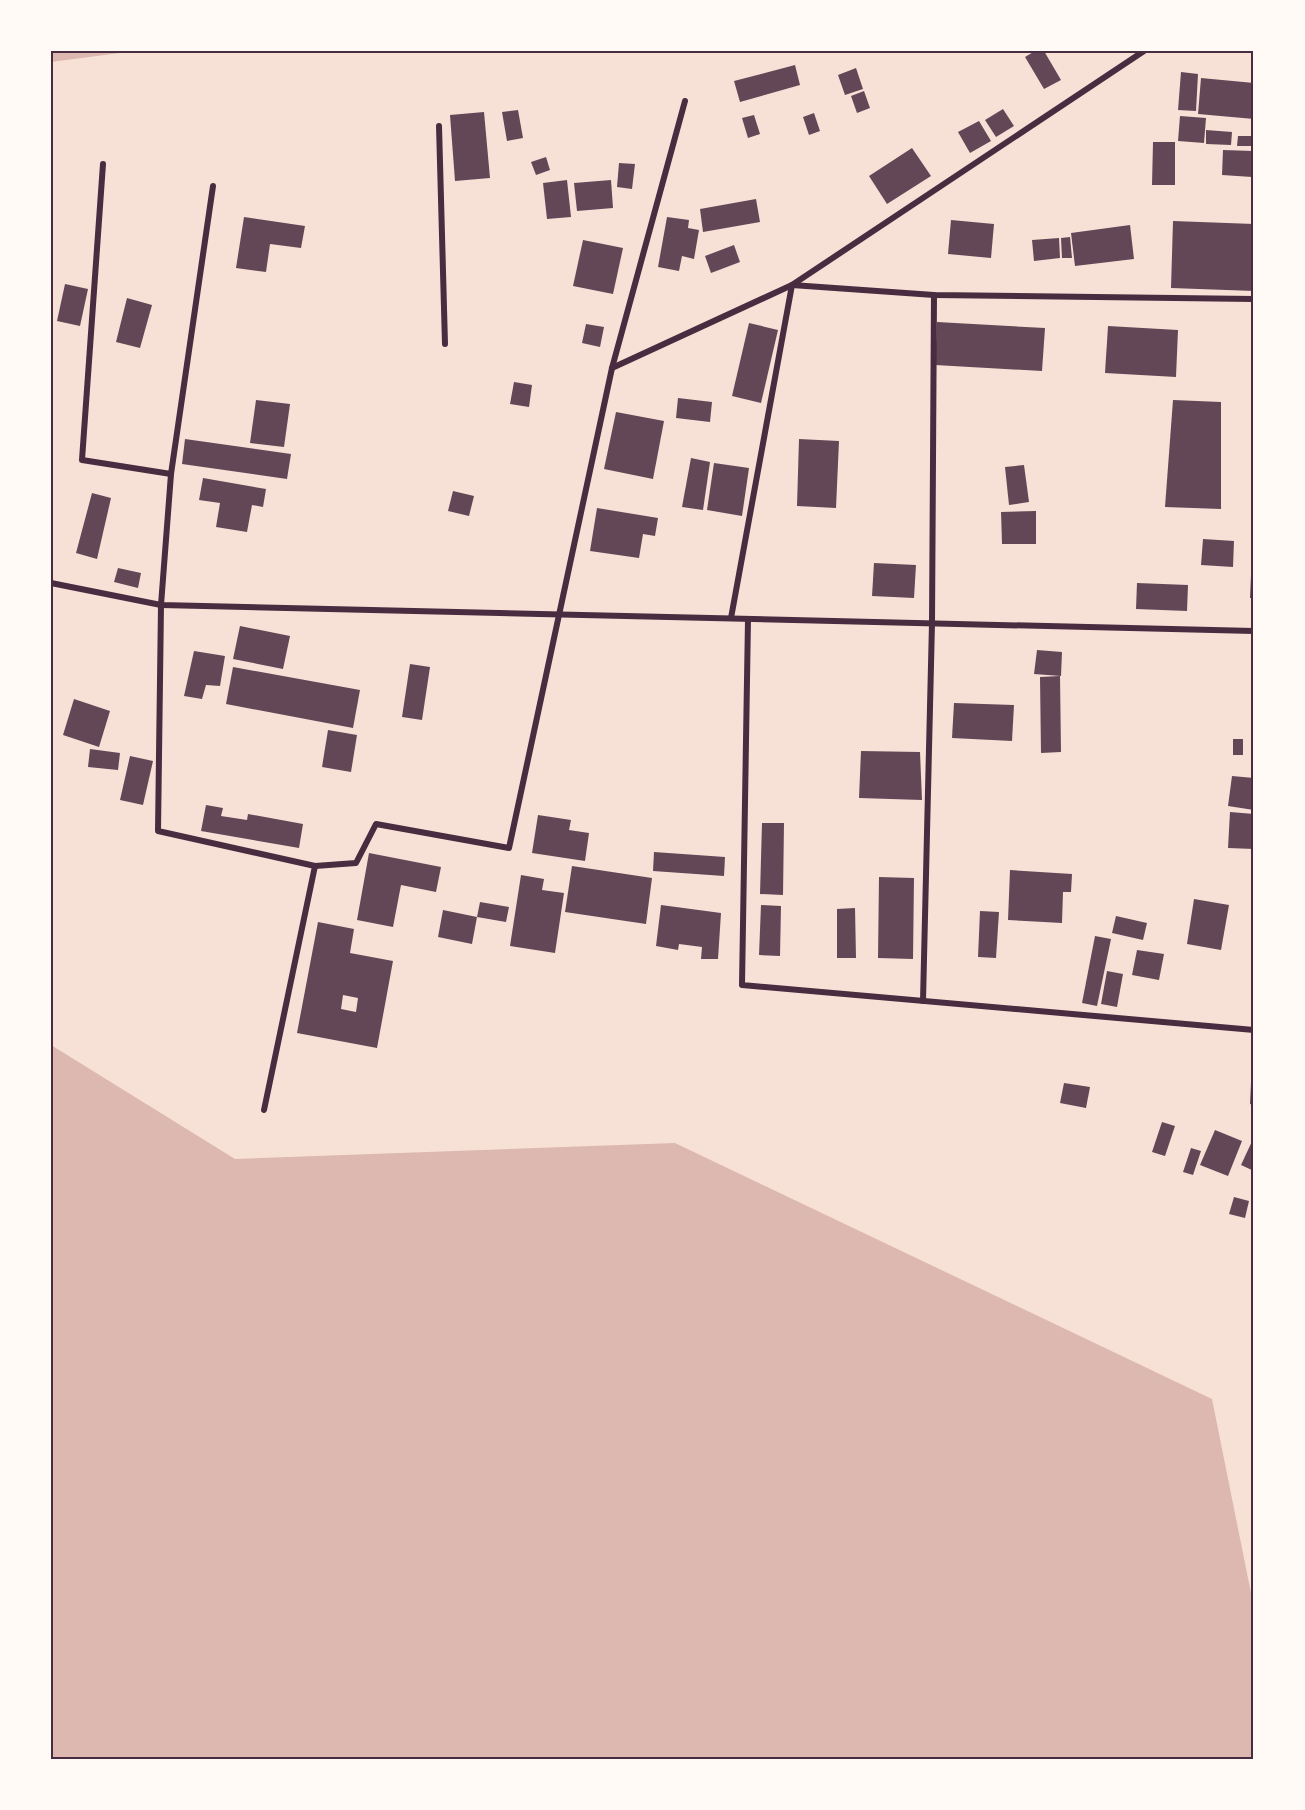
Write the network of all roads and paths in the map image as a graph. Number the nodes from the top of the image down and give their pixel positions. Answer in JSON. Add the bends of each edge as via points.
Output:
{"nodes":[{"id":1,"x":1144,"y":51,"type":"edge"},
{"id":2,"x":685,"y":101,"type":"dead end"},
{"id":3,"x":439,"y":126,"type":"dead end"},
{"id":4,"x":103,"y":164,"type":"dead end"},
{"id":5,"x":213,"y":186,"type":"dead end"},
{"id":6,"x":792,"y":285,"type":"junction"},
{"id":7,"x":934,"y":295,"type":"junction"},
{"id":8,"x":1254,"y":299,"type":"edge"},
{"id":9,"x":445,"y":344,"type":"dead end"},
{"id":10,"x":612,"y":368,"type":"junction"},
{"id":11,"x":171,"y":474,"type":"junction"},
{"id":12,"x":51,"y":583,"type":"edge"},
{"id":13,"x":161,"y":605,"type":"junction"},
{"id":14,"x":560,"y":614,"type":"junction"},
{"id":15,"x":731,"y":618,"type":"junction"},
{"id":16,"x":748,"y":619,"type":"junction"},
{"id":17,"x":932,"y":623,"type":"junction"},
{"id":18,"x":1254,"y":631,"type":"edge"},
{"id":19,"x":315,"y":866,"type":"junction"},
{"id":20,"x":922,"y":1001,"type":"junction"},
{"id":21,"x":1254,"y":1030,"type":"edge"},
{"id":22,"x":264,"y":1110,"type":"dead end"}],
"edges":[{"from":1,"to":6,"type":"street"},
{"from":2,"to":10,"type":"street"},
{"from":3,"to":9,"type":"street"},
{"from":4,"to":11,"type":"street","via":[[82,460]]},
{"from":5,"to":11,"type":"street"},
{"from":6,"to":7,"type":"street"},
{"from":6,"to":10,"type":"street"},
{"from":6,"to":15,"type":"street"},
{"from":7,"to":8,"type":"street"},
{"from":7,"to":17,"type":"street"},
{"from":10,"to":14,"type":"street"},
{"from":11,"to":13,"type":"street"},
{"from":12,"to":13,"type":"street"},
{"from":13,"to":14,"type":"street"},
{"from":13,"to":19,"type":"street","via":[[158,831]]},
{"from":14,"to":15,"type":"street"},
{"from":14,"to":19,"type":"street","via":[[509,848],[376,824],[356,863]]},
{"from":15,"to":16,"type":"street"},
{"from":16,"to":17,"type":"street"},
{"from":16,"to":20,"type":"street","via":[[742,985]]},
{"from":17,"to":18,"type":"street"},
{"from":17,"to":20,"type":"street"},
{"from":19,"to":22,"type":"street"},
{"from":20,"to":21,"type":"street"}]}
